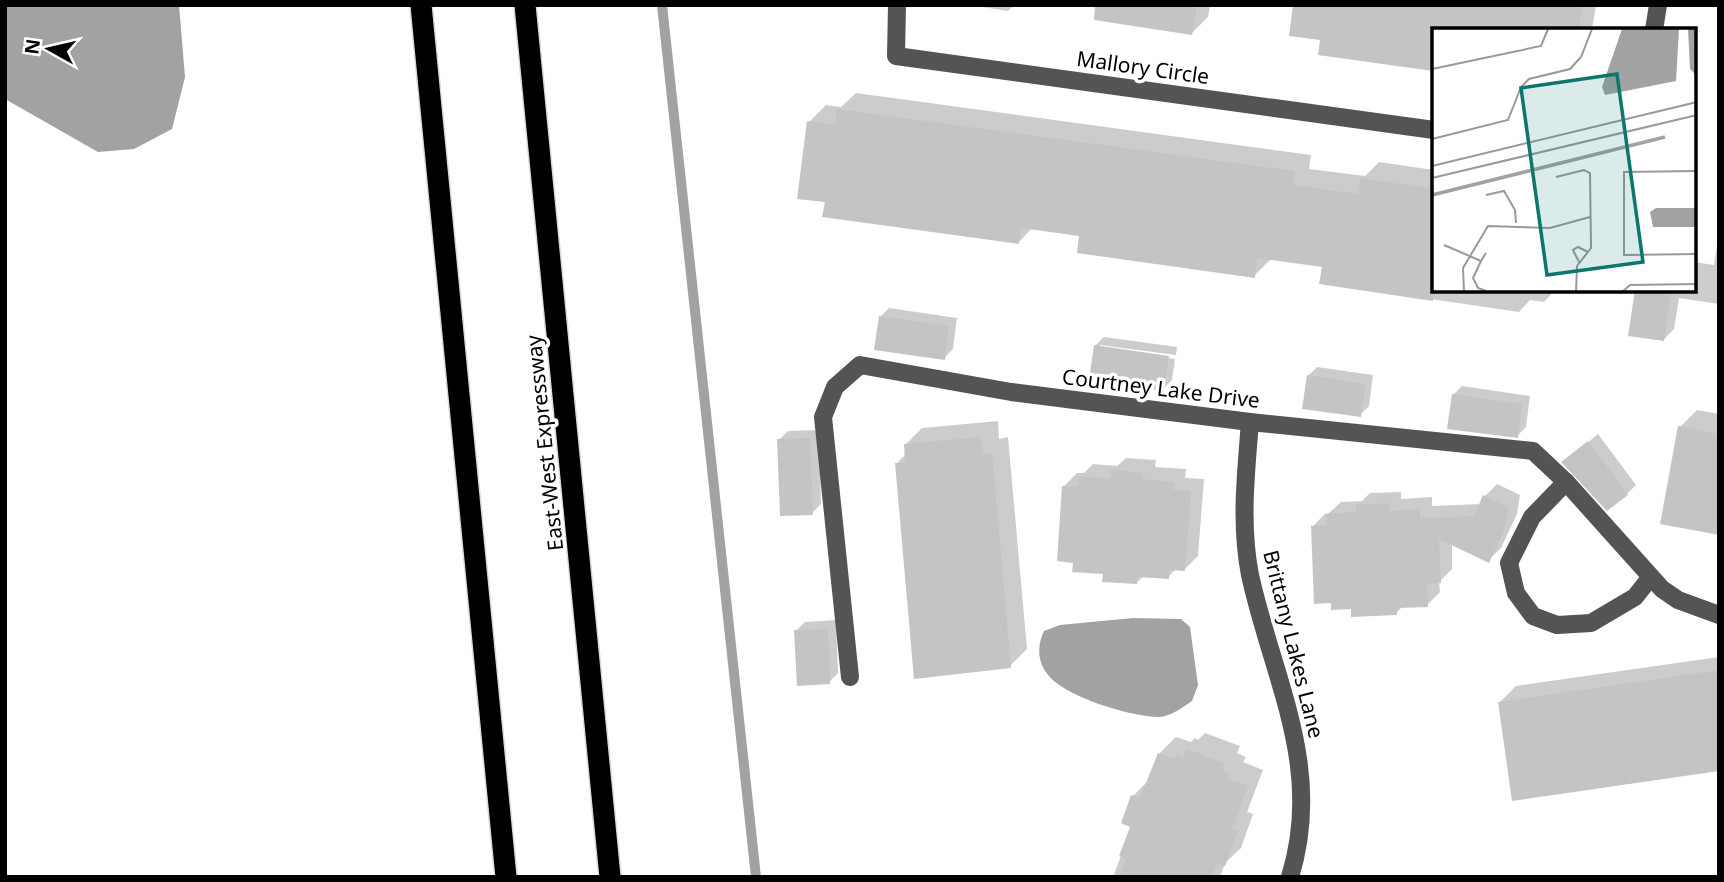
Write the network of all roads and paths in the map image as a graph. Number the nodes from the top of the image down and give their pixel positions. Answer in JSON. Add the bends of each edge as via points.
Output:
{"nodes":[{"id":1,"x":421,"y":5,"type":"edge"},
{"id":2,"x":525,"y":5,"type":"edge"},
{"id":3,"x":897,"y":5,"type":"edge"},
{"id":4,"x":1658,"y":5,"type":"edge"},
{"id":5,"x":1654,"y":28,"type":"edge"},
{"id":6,"x":1432,"y":130,"type":"edge"},
{"id":7,"x":1250,"y":422,"type":"junction"},
{"id":8,"x":1566,"y":482,"type":"junction"},
{"id":9,"x":1650,"y":578,"type":"junction"},
{"id":10,"x":1719,"y":615,"type":"edge"},
{"id":11,"x":850,"y":677,"type":"dead end"},
{"id":12,"x":506,"y":877,"type":"edge"},
{"id":13,"x":610,"y":877,"type":"edge"},
{"id":14,"x":1290,"y":877,"type":"edge"}],
"edges":[{"from":1,"to":12,"type":"highway"},
{"from":2,"to":13,"type":"highway","name":"East-West Expressway"},
{"from":3,"to":6,"type":"lane","name":"Mallory Circle","via":[[896,56]]},
{"from":4,"to":5,"type":"lane"},
{"from":7,"to":8,"type":"lane","name":"Courtney Lake Drive","via":[[1533,451]]},
{"from":7,"to":11,"type":"lane","name":"Courtney Lake Drive","via":[[1011,392],[860,365],[835,387],[823,417]]},
{"from":7,"to":14,"type":"lane","name":"Brittany Lakes Lane","via":[[1245,541],[1301,771],[1299,842]]},
{"from":8,"to":9,"type":"lane","name":"Courtney Lake Drive"},
{"from":8,"to":9,"type":"lane","via":[[1532,517],[1509,563],[1516,593],[1533,616],[1558,625],[1591,623],[1635,597]]},
{"from":9,"to":10,"type":"lane","name":"Courtney Lake Drive","via":[[1678,600]]}]}
